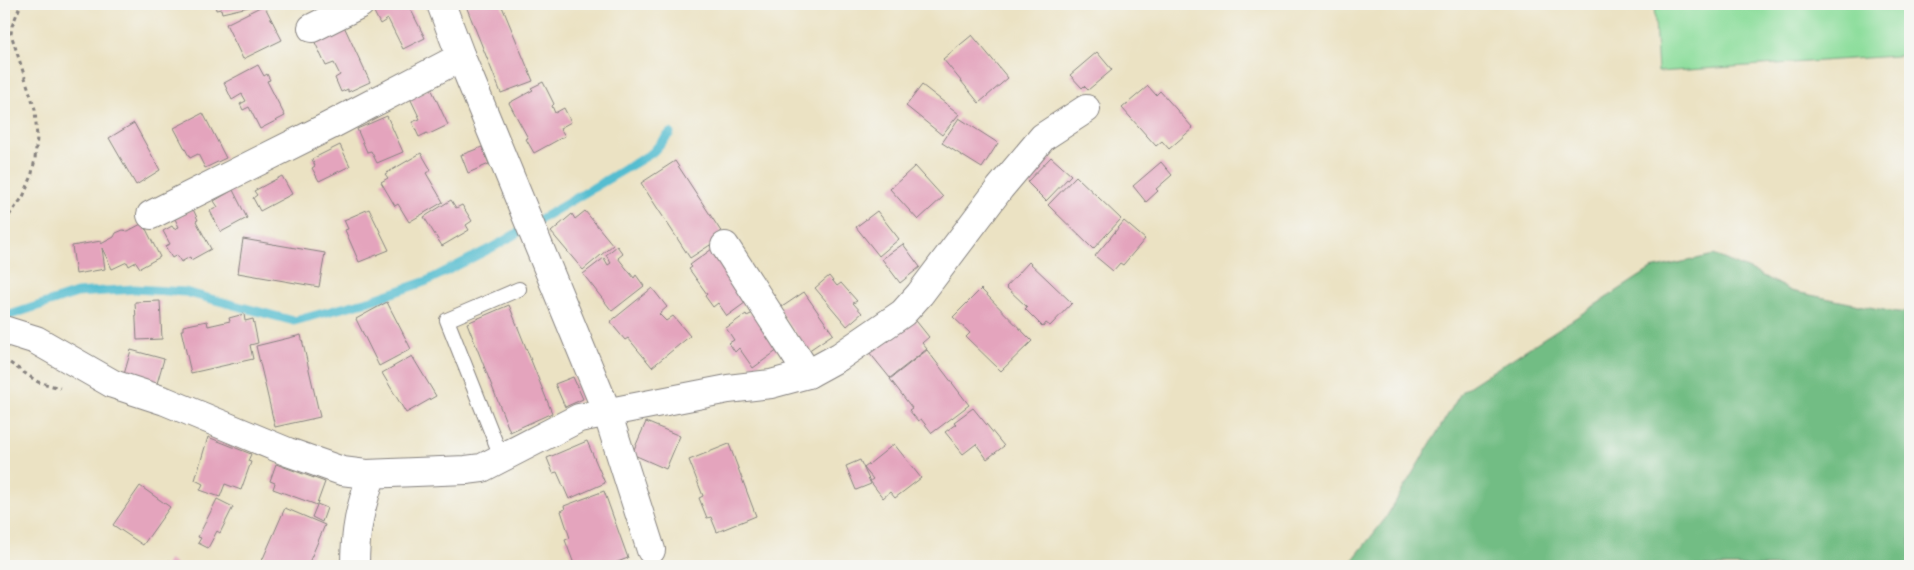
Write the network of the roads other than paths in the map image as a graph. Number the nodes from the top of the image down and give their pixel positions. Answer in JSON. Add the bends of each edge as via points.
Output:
{"nodes":[{"id":1,"x":360,"y":4,"type":"edge"},
{"id":2,"x":441,"y":4,"type":"edge"},
{"id":3,"x":312,"y":28,"type":"dead end"},
{"id":4,"x":461,"y":57,"type":"junction"},
{"id":5,"x":1086,"y":109,"type":"dead end"},
{"id":6,"x":150,"y":215,"type":"dead end"},
{"id":7,"x":725,"y":246,"type":"dead end"},
{"id":8,"x":519,"y":289,"type":"dead end"},
{"id":9,"x":4,"y":330,"type":"edge"},
{"id":10,"x":808,"y":374,"type":"junction"},
{"id":11,"x":606,"y":412,"type":"junction"},
{"id":12,"x":502,"y":459,"type":"junction"},
{"id":13,"x":372,"y":474,"type":"junction"},
{"id":14,"x":651,"y":550,"type":"dead end"},
{"id":15,"x":355,"y":566,"type":"edge"}],
"edges":[{"from":1,"to":3,"type":"street"},
{"from":2,"to":4,"type":"street"},
{"from":4,"to":6,"type":"street"},
{"from":4,"to":11,"type":"street"},
{"from":5,"to":10,"type":"street","via":[[1043,137],[903,313]]},
{"from":7,"to":10,"type":"street"},
{"from":8,"to":12,"type":"lane","via":[[447,320]]},
{"from":9,"to":13,"type":"street","via":[[36,340],[114,384],[342,471]]},
{"from":10,"to":11,"type":"street","via":[[771,384]]},
{"from":11,"to":12,"type":"street","via":[[579,418]]},
{"from":11,"to":14,"type":"street"},
{"from":12,"to":13,"type":"street","via":[[482,468],[466,470]]},
{"from":13,"to":15,"type":"street","via":[[356,527]]}]}
